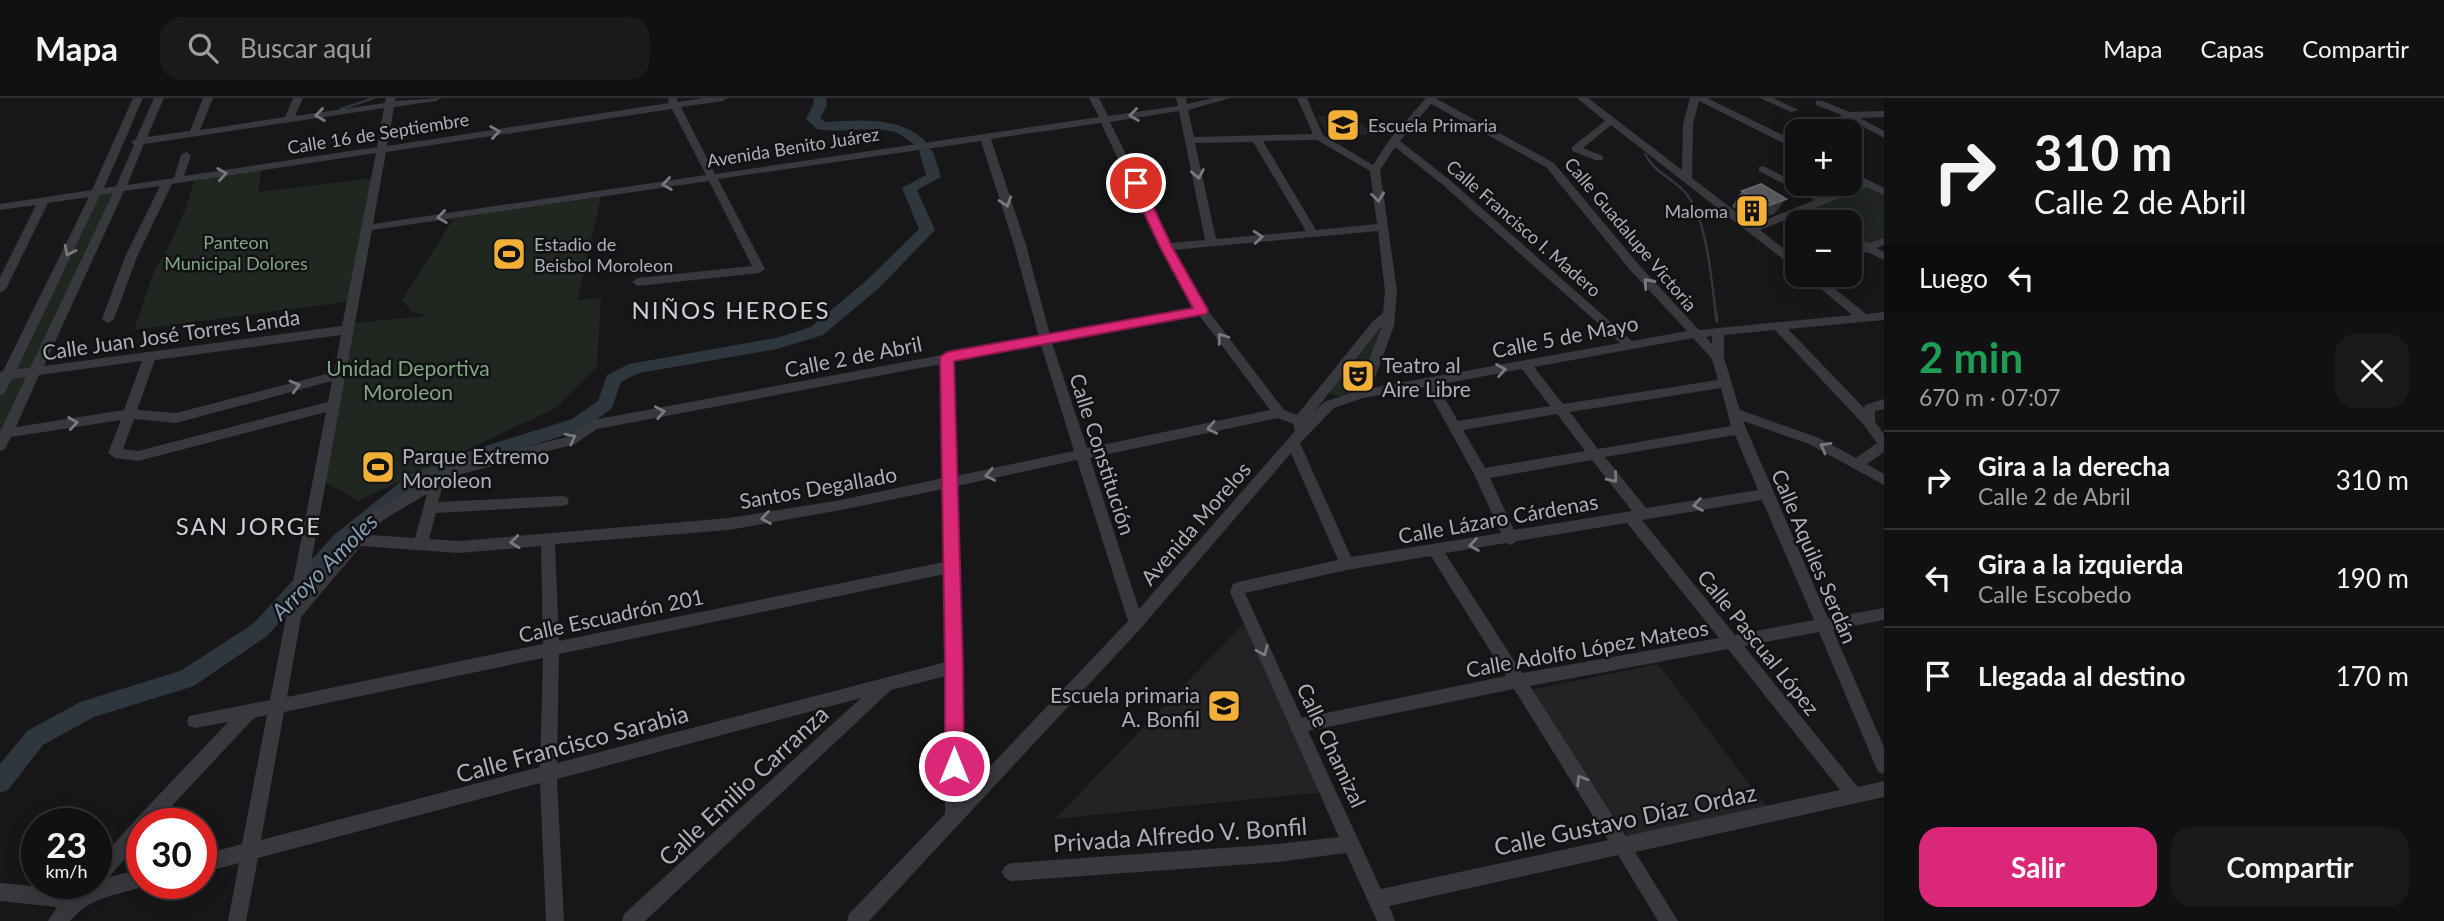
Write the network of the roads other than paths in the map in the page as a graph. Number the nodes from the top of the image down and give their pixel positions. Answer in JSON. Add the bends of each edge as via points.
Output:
{"nodes":[{"id":1,"x":138,"y":98,"type":"edge"},
{"id":2,"x":159,"y":98,"type":"edge"},
{"id":3,"x":208,"y":98,"type":"edge"},
{"id":4,"x":298,"y":98,"type":"edge"},
{"id":5,"x":436,"y":98,"type":"edge"},
{"id":6,"x":723,"y":98,"type":"edge"},
{"id":7,"x":1094,"y":98,"type":"edge"},
{"id":8,"x":1225,"y":98,"type":"edge"},
{"id":9,"x":1302,"y":98,"type":"edge"},
{"id":10,"x":1430,"y":98,"type":"edge"},
{"id":11,"x":1582,"y":98,"type":"edge"},
{"id":12,"x":1698,"y":98,"type":"edge"},
{"id":13,"x":1765,"y":98,"type":"edge"},
{"id":14,"x":390,"y":101,"type":"edge"},
{"id":15,"x":673,"y":102,"type":"edge"},
{"id":16,"x":1182,"y":103,"type":"edge"},
{"id":17,"x":1819,"y":103,"type":"dead end"},
{"id":18,"x":1794,"y":110,"type":"dead end"},
{"id":19,"x":1884,"y":114,"type":"edge"},
{"id":20,"x":1850,"y":115,"type":"junction"},
{"id":21,"x":289,"y":119,"type":"junction"},
{"id":22,"x":1105,"y":119,"type":"junction"},
{"id":23,"x":1842,"y":119,"type":"edge"},
{"id":24,"x":1611,"y":121,"type":"junction"},
{"id":25,"x":194,"y":133,"type":"junction"},
{"id":26,"x":1884,"y":135,"type":"edge"},
{"id":27,"x":1319,"y":136,"type":"junction"},
{"id":28,"x":985,"y":137,"type":"junction"},
{"id":29,"x":1256,"y":138,"type":"junction"},
{"id":30,"x":1192,"y":140,"type":"junction"},
{"id":31,"x":1785,"y":140,"type":"edge"},
{"id":32,"x":142,"y":141,"type":"junction"},
{"id":33,"x":1394,"y":141,"type":"junction"},
{"id":34,"x":117,"y":145,"type":"junction"},
{"id":35,"x":380,"y":149,"type":"junction"},
{"id":36,"x":186,"y":155,"type":"dead end"},
{"id":37,"x":1599,"y":159,"type":"dead end"},
{"id":38,"x":1763,"y":169,"type":"dead end"},
{"id":39,"x":1375,"y":170,"type":"junction"},
{"id":40,"x":711,"y":178,"type":"junction"},
{"id":41,"x":1687,"y":178,"type":"junction"},
{"id":42,"x":1862,"y":180,"type":"edge"},
{"id":43,"x":173,"y":181,"type":"junction"},
{"id":44,"x":1868,"y":183,"type":"junction"},
{"id":45,"x":120,"y":189,"type":"junction"},
{"id":46,"x":98,"y":191,"type":"junction"},
{"id":47,"x":1884,"y":192,"type":"edge"},
{"id":48,"x":44,"y":200,"type":"junction"},
{"id":49,"x":1825,"y":201,"type":"junction"},
{"id":50,"x":0,"y":205,"type":"edge"},
{"id":51,"x":1805,"y":210,"type":"edge"},
{"id":52,"x":1785,"y":217,"type":"edge"},
{"id":53,"x":1382,"y":227,"type":"junction"},
{"id":54,"x":365,"y":228,"type":"junction"},
{"id":55,"x":1753,"y":229,"type":"junction"},
{"id":56,"x":1312,"y":232,"type":"junction"},
{"id":57,"x":1884,"y":241,"type":"edge"},
{"id":58,"x":1211,"y":242,"type":"junction"},
{"id":59,"x":1862,"y":244,"type":"edge"},
{"id":60,"x":1166,"y":247,"type":"junction"},
{"id":61,"x":1868,"y":248,"type":"junction"},
{"id":62,"x":1862,"y":250,"type":"edge"},
{"id":63,"x":1785,"y":254,"type":"edge"},
{"id":64,"x":1884,"y":257,"type":"edge"},
{"id":65,"x":639,"y":282,"type":"dead end"},
{"id":66,"x":1830,"y":287,"type":"edge"},
{"id":67,"x":0,"y":289,"type":"edge"},
{"id":68,"x":1202,"y":310,"type":"junction"},
{"id":69,"x":1875,"y":315,"type":"edge"},
{"id":70,"x":1387,"y":316,"type":"junction"},
{"id":71,"x":108,"y":319,"type":"dead end"},
{"id":72,"x":1777,"y":325,"type":"junction"},
{"id":73,"x":346,"y":330,"type":"junction"},
{"id":74,"x":1718,"y":330,"type":"junction"},
{"id":75,"x":1694,"y":334,"type":"junction"},
{"id":76,"x":1045,"y":339,"type":"junction"},
{"id":77,"x":1629,"y":345,"type":"junction"},
{"id":78,"x":150,"y":357,"type":"junction"},
{"id":79,"x":947,"y":357,"type":"junction"},
{"id":80,"x":1718,"y":358,"type":"junction"},
{"id":81,"x":1526,"y":366,"type":"junction"},
{"id":82,"x":33,"y":372,"type":"junction"},
{"id":83,"x":338,"y":375,"type":"junction"},
{"id":84,"x":4,"y":376,"type":"edge"},
{"id":85,"x":1430,"y":383,"type":"junction"},
{"id":86,"x":1725,"y":383,"type":"junction"},
{"id":87,"x":0,"y":391,"type":"edge"},
{"id":88,"x":1326,"y":391,"type":"junction"},
{"id":89,"x":1362,"y":394,"type":"junction"},
{"id":90,"x":1345,"y":399,"type":"junction"},
{"id":91,"x":1884,"y":404,"type":"edge"},
{"id":92,"x":334,"y":405,"type":"junction"},
{"id":93,"x":1558,"y":409,"type":"junction"},
{"id":94,"x":1279,"y":413,"type":"junction"},
{"id":95,"x":1734,"y":413,"type":"junction"},
{"id":96,"x":129,"y":415,"type":"junction"},
{"id":97,"x":1868,"y":422,"type":"junction"},
{"id":98,"x":1455,"y":426,"type":"junction"},
{"id":99,"x":1739,"y":429,"type":"junction"},
{"id":100,"x":1301,"y":431,"type":"junction"},
{"id":101,"x":6,"y":433,"type":"junction"},
{"id":102,"x":1884,"y":443,"type":"edge"},
{"id":103,"x":0,"y":446,"type":"edge"},
{"id":104,"x":1594,"y":454,"type":"junction"},
{"id":105,"x":1083,"y":455,"type":"junction"},
{"id":106,"x":1857,"y":465,"type":"junction"},
{"id":107,"x":1481,"y":474,"type":"junction"},
{"id":108,"x":1884,"y":480,"type":"edge"},
{"id":109,"x":437,"y":481,"type":"junction"},
{"id":110,"x":948,"y":484,"type":"junction"},
{"id":111,"x":1765,"y":494,"type":"junction"},
{"id":112,"x":562,"y":500,"type":"dead end"},
{"id":113,"x":430,"y":508,"type":"junction"},
{"id":114,"x":1637,"y":516,"type":"junction"},
{"id":115,"x":1511,"y":538,"type":"junction"},
{"id":116,"x":548,"y":539,"type":"junction"},
{"id":117,"x":358,"y":540,"type":"junction"},
{"id":118,"x":420,"y":546,"type":"junction"},
{"id":119,"x":1436,"y":551,"type":"junction"},
{"id":120,"x":1347,"y":564,"type":"junction"},
{"id":121,"x":952,"y":566,"type":"junction"},
{"id":122,"x":1238,"y":588,"type":"joint"},
{"id":123,"x":295,"y":614,"type":"junction"},
{"id":124,"x":1884,"y":614,"type":"edge"},
{"id":125,"x":1136,"y":623,"type":"junction"},
{"id":126,"x":1822,"y":626,"type":"junction"},
{"id":127,"x":1733,"y":643,"type":"junction"},
{"id":128,"x":551,"y":649,"type":"junction"},
{"id":129,"x":954,"y":667,"type":"junction"},
{"id":130,"x":1518,"y":681,"type":"junction"},
{"id":131,"x":888,"y":684,"type":"junction"},
{"id":132,"x":278,"y":706,"type":"junction"},
{"id":133,"x":248,"y":713,"type":"junction"},
{"id":134,"x":195,"y":721,"type":"dead end"},
{"id":135,"x":1297,"y":726,"type":"junction"},
{"id":136,"x":1884,"y":766,"type":"edge"},
{"id":137,"x":548,"y":775,"type":"junction"},
{"id":138,"x":1884,"y":789,"type":"edge"},
{"id":139,"x":1854,"y":794,"type":"junction"},
{"id":140,"x":158,"y":808,"type":"edge"},
{"id":141,"x":954,"y":816,"type":"junction"},
{"id":142,"x":126,"y":843,"type":"edge"},
{"id":143,"x":1352,"y":844,"type":"junction"},
{"id":144,"x":1622,"y":845,"type":"junction"},
{"id":145,"x":250,"y":852,"type":"junction"},
{"id":146,"x":112,"y":860,"type":"edge"},
{"id":147,"x":217,"y":860,"type":"edge"},
{"id":148,"x":1012,"y":872,"type":"dead end"},
{"id":149,"x":126,"y":882,"type":"edge"},
{"id":150,"x":0,"y":892,"type":"edge"},
{"id":151,"x":77,"y":900,"type":"junction"},
{"id":152,"x":1377,"y":900,"type":"junction"},
{"id":153,"x":57,"y":921,"type":"edge"},
{"id":154,"x":237,"y":921,"type":"edge"},
{"id":155,"x":555,"y":921,"type":"edge"},
{"id":156,"x":631,"y":921,"type":"edge"},
{"id":157,"x":856,"y":921,"type":"edge"},
{"id":158,"x":1386,"y":921,"type":"edge"},
{"id":159,"x":1669,"y":921,"type":"edge"}],
"edges":[{"from":1,"to":34,"type":"street"},
{"from":2,"to":32,"type":"street"},
{"from":3,"to":25,"type":"street"},
{"from":4,"to":21,"type":"street"},
{"from":5,"to":14,"type":"street"},
{"from":6,"to":15,"type":"street","name":"Calle 16 de Septiembre"},
{"from":7,"to":22,"type":"street"},
{"from":8,"to":16,"type":"street","name":"Avenida Benito Juárez"},
{"from":9,"to":27,"type":"street"},
{"from":10,"to":33,"type":"street"},
{"from":75,"to":10,"type":"street","name":"Calle Guadalupe Victoria","one_way":true,"via":[[1550,165]]},
{"from":11,"to":24,"type":"street"},
{"from":12,"to":31,"type":"street"},
{"from":12,"to":41,"type":"street","via":[[1688,124]]},
{"from":13,"to":18,"type":"street"},
{"from":14,"to":21,"type":"street","one_way":true},
{"from":14,"to":35,"type":"street"},
{"from":35,"to":15,"type":"street","name":"Calle 16 de Septiembre","one_way":true},
{"from":15,"to":40,"type":"street"},
{"from":16,"to":22,"type":"street","name":"Avenida Benito Juárez","one_way":true},
{"from":16,"to":30,"type":"street"},
{"from":17,"to":20,"type":"street"},
{"from":19,"to":20,"type":"street"},
{"from":20,"to":23,"type":"street"},
{"from":20,"to":26,"type":"street"},
{"from":21,"to":25,"type":"street"},
{"from":22,"to":28,"type":"street","name":"Avenida Benito Juárez"},
{"from":22,"to":60,"type":"street"},
{"from":24,"to":37,"type":"street","via":[[1576,149]]},
{"from":24,"to":41,"type":"street"},
{"from":25,"to":32,"type":"street"},
{"from":27,"to":29,"type":"street"},
{"from":27,"to":39,"type":"street"},
{"from":28,"to":40,"type":"street","name":"Avenida Benito Juárez"},
{"from":28,"to":76,"type":"street","name":"Calle Constitución","one_way":true},
{"from":29,"to":30,"type":"street"},
{"from":29,"to":56,"type":"street"},
{"from":30,"to":58,"type":"street","one_way":true},
{"from":32,"to":34,"type":"street"},
{"from":32,"to":45,"type":"street"},
{"from":33,"to":39,"type":"street"},
{"from":33,"to":77,"type":"street","name":"Calle Francisco I. Madero"},
{"from":34,"to":46,"type":"street"},
{"from":43,"to":35,"type":"street","name":"Calle 16 de Septiembre","one_way":true},
{"from":35,"to":54,"type":"street"},
{"from":36,"to":43,"type":"street"},
{"from":38,"to":49,"type":"street"},
{"from":39,"to":53,"type":"street","one_way":true},
{"from":40,"to":54,"type":"street","name":"Avenida Benito Juárez","one_way":true},
{"from":40,"to":65,"type":"street","via":[[759,269]]},
{"from":41,"to":55,"type":"street"},
{"from":42,"to":44,"type":"street"},
{"from":43,"to":45,"type":"street","name":"Calle 16 de Septiembre"},
{"from":43,"to":71,"type":"street","via":[[131,257]]},
{"from":44,"to":47,"type":"street"},
{"from":44,"to":49,"type":"street"},
{"from":45,"to":46,"type":"street","name":"Calle 16 de Septiembre"},
{"from":45,"to":82,"type":"street"},
{"from":46,"to":48,"type":"street"},
{"from":46,"to":50,"type":"street"},
{"from":46,"to":84,"type":"street","one_way":true},
{"from":48,"to":50,"type":"street"},
{"from":48,"to":67,"type":"street"},
{"from":49,"to":51,"type":"street"},
{"from":52,"to":55,"type":"street"},
{"from":53,"to":56,"type":"street"},
{"from":53,"to":70,"type":"street","via":[[1391,291]]},
{"from":54,"to":73,"type":"street"},
{"from":55,"to":63,"type":"street"},
{"from":58,"to":56,"type":"street","one_way":true},
{"from":57,"to":61,"type":"street"},
{"from":58,"to":60,"type":"street"},
{"from":59,"to":61,"type":"street"},
{"from":60,"to":68,"type":"street"},
{"from":61,"to":62,"type":"street"},
{"from":61,"to":64,"type":"street"},
{"from":66,"to":69,"type":"street"},
{"from":68,"to":76,"type":"street","name":"Calle 2 de Abril"},
{"from":94,"to":68,"type":"street","one_way":true},
{"from":69,"to":72,"type":"street","name":"Calle 5 de Mayo"},
{"from":70,"to":88,"type":"street","name":"Avenida Morelos"},
{"from":70,"to":89,"type":"street","via":[[1388,326]]},
{"from":72,"to":74,"type":"street","name":"Calle 5 de Mayo"},
{"from":72,"to":97,"type":"street"},
{"from":73,"to":78,"type":"street","name":"Calle Juan José Torres Landa"},
{"from":73,"to":83,"type":"street"},
{"from":74,"to":75,"type":"street","name":"Calle 5 de Mayo"},
{"from":74,"to":80,"type":"street","name":"Calle Aquiles Serdán"},
{"from":75,"to":77,"type":"street","name":"Calle 5 de Mayo"},
{"from":75,"to":80,"type":"street","name":"Calle Aquiles Serdán"},
{"from":76,"to":79,"type":"street","name":"Calle 2 de Abril"},
{"from":76,"to":105,"type":"street","name":"Calle Constitución"},
{"from":77,"to":81,"type":"street","name":"Calle 5 de Mayo"},
{"from":78,"to":82,"type":"street","name":"Calle Juan José Torres Landa"},
{"from":78,"to":96,"type":"street"},
{"from":109,"to":79,"type":"street","name":"Calle 2 de Abril","one_way":true,"via":[[454,471],[570,441],[593,425]]},
{"from":79,"to":110,"type":"street"},
{"from":80,"to":86,"type":"street","name":"Calle Aquiles Serdán"},
{"from":85,"to":81,"type":"street","name":"Calle 5 de Mayo","one_way":true},
{"from":81,"to":93,"type":"street","name":"Calle Pascual López"},
{"from":82,"to":84,"type":"street","name":"Calle Juan José Torres Landa"},
{"from":82,"to":101,"type":"street"},
{"from":83,"to":92,"type":"street"},
{"from":96,"to":83,"type":"street","one_way":true,"via":[[156,413],[177,418]]},
{"from":84,"to":87,"type":"street"},
{"from":85,"to":89,"type":"street","name":"Calle 5 de Mayo"},
{"from":85,"to":98,"type":"street"},
{"from":86,"to":93,"type":"street"},
{"from":86,"to":95,"type":"street","name":"Calle Aquiles Serdán"},
{"from":88,"to":90,"type":"street"},
{"from":88,"to":100,"type":"street","name":"Avenida Morelos"},
{"from":89,"to":90,"type":"street","name":"Calle 5 de Mayo"},
{"from":90,"to":100,"type":"street","name":"Calle 5 de Mayo","via":[[1329,405]]},
{"from":91,"to":97,"type":"street","via":[[1870,408]]},
{"from":92,"to":96,"type":"street","via":[[138,456],[114,453]]},
{"from":92,"to":123,"type":"street"},
{"from":93,"to":98,"type":"street"},
{"from":93,"to":104,"type":"street","name":"Calle Pascual López"},
{"from":94,"to":100,"type":"street"},
{"from":94,"to":105,"type":"street","name":"Santos Degallado","one_way":true},
{"from":95,"to":99,"type":"street","name":"Calle Aquiles Serdán"},
{"from":106,"to":95,"type":"street","one_way":true,"via":[[1814,441]]},
{"from":101,"to":96,"type":"street","one_way":true},
{"from":97,"to":102,"type":"street"},
{"from":98,"to":107,"type":"street"},
{"from":99,"to":104,"type":"street"},
{"from":99,"to":111,"type":"street","name":"Calle Aquiles Serdán"},
{"from":100,"to":120,"type":"street"},
{"from":100,"to":125,"type":"street","name":"Avenida Morelos"},
{"from":101,"to":103,"type":"street"},
{"from":102,"to":106,"type":"street"},
{"from":104,"to":107,"type":"street"},
{"from":104,"to":114,"type":"street","name":"Calle Pascual López","one_way":true},
{"from":105,"to":110,"type":"street","name":"Santos Degallado","one_way":true},
{"from":105,"to":125,"type":"street","name":"Calle Constitución"},
{"from":106,"to":108,"type":"street"},
{"from":107,"to":115,"type":"street"},
{"from":109,"to":113,"type":"street"},
{"from":109,"to":117,"type":"street","name":"Calle 2 de Abril","via":[[378,516]]},
{"from":110,"to":116,"type":"street","name":"Santos Degallado","one_way":true,"via":[[729,524]]},
{"from":110,"to":121,"type":"street"},
{"from":111,"to":114,"type":"street","name":"Calle Lázaro Cárdenas","one_way":true},
{"from":111,"to":126,"type":"street","name":"Calle Aquiles Serdán"},
{"from":112,"to":113,"type":"street"},
{"from":113,"to":118,"type":"street"},
{"from":114,"to":115,"type":"street","name":"Calle Lázaro Cárdenas"},
{"from":114,"to":127,"type":"street","name":"Calle Pascual López"},
{"from":115,"to":119,"type":"street","name":"Calle Lázaro Cárdenas","one_way":true},
{"from":116,"to":118,"type":"street","name":"Santos Degallado","one_way":true},
{"from":116,"to":128,"type":"street"},
{"from":117,"to":118,"type":"street","name":"Santos Degallado"},
{"from":117,"to":123,"type":"street","name":"Calle 2 de Abril"},
{"from":119,"to":120,"type":"street","name":"Calle Lázaro Cárdenas"},
{"from":119,"to":130,"type":"street"},
{"from":120,"to":122,"type":"street","name":"Calle Lázaro Cárdenas"},
{"from":121,"to":128,"type":"street","name":"Calle Escuadrón 201"},
{"from":121,"to":129,"type":"street"},
{"from":122,"to":135,"type":"street","name":"Calle Chamizal","one_way":true},
{"from":123,"to":132,"type":"street"},
{"from":124,"to":126,"type":"street","name":"Calle Adolfo López Mateos"},
{"from":125,"to":141,"type":"street","name":"Avenida Morelos"},
{"from":126,"to":127,"type":"street","name":"Calle Adolfo López Mateos"},
{"from":126,"to":136,"type":"street","name":"Calle Aquiles Serdán"},
{"from":127,"to":130,"type":"street","name":"Calle Adolfo López Mateos"},
{"from":127,"to":139,"type":"street","name":"Calle Pascual López"},
{"from":128,"to":132,"type":"street","name":"Calle Escuadrón 201"},
{"from":128,"to":137,"type":"street"},
{"from":129,"to":131,"type":"street","name":"Calle Francisco Sarabia"},
{"from":129,"to":141,"type":"street"},
{"from":130,"to":135,"type":"street","name":"Calle Adolfo López Mateos"},
{"from":144,"to":130,"type":"street","one_way":true},
{"from":131,"to":137,"type":"street","name":"Calle Francisco Sarabia"},
{"from":131,"to":156,"type":"street","name":"Calle Emilio Carranza"},
{"from":132,"to":133,"type":"street","name":"Calle Escuadrón 201"},
{"from":132,"to":145,"type":"street"},
{"from":133,"to":134,"type":"street","name":"Calle Escuadrón 201"},
{"from":133,"to":140,"type":"street"},
{"from":135,"to":143,"type":"street","name":"Calle Chamizal"},
{"from":137,"to":145,"type":"street","name":"Calle Francisco Sarabia"},
{"from":137,"to":155,"type":"street"},
{"from":138,"to":139,"type":"street","name":"Calle Gustavo Díaz Ordaz"},
{"from":139,"to":144,"type":"street","name":"Calle Gustavo Díaz Ordaz"},
{"from":141,"to":157,"type":"street","name":"Avenida Morelos"},
{"from":142,"to":146,"type":"street"},
{"from":143,"to":148,"type":"street","name":"Privada Alfredo V. Bonfil"},
{"from":143,"to":152,"type":"street","name":"Calle Chamizal"},
{"from":144,"to":152,"type":"street","name":"Calle Gustavo Díaz Ordaz"},
{"from":144,"to":159,"type":"street"},
{"from":145,"to":147,"type":"street","name":"Calle Francisco Sarabia"},
{"from":145,"to":154,"type":"street"},
{"from":149,"to":151,"type":"street","via":[[98,888]]},
{"from":150,"to":151,"type":"street"},
{"from":151,"to":153,"type":"street"},
{"from":152,"to":158,"type":"street","name":"Calle Chamizal"}]}
